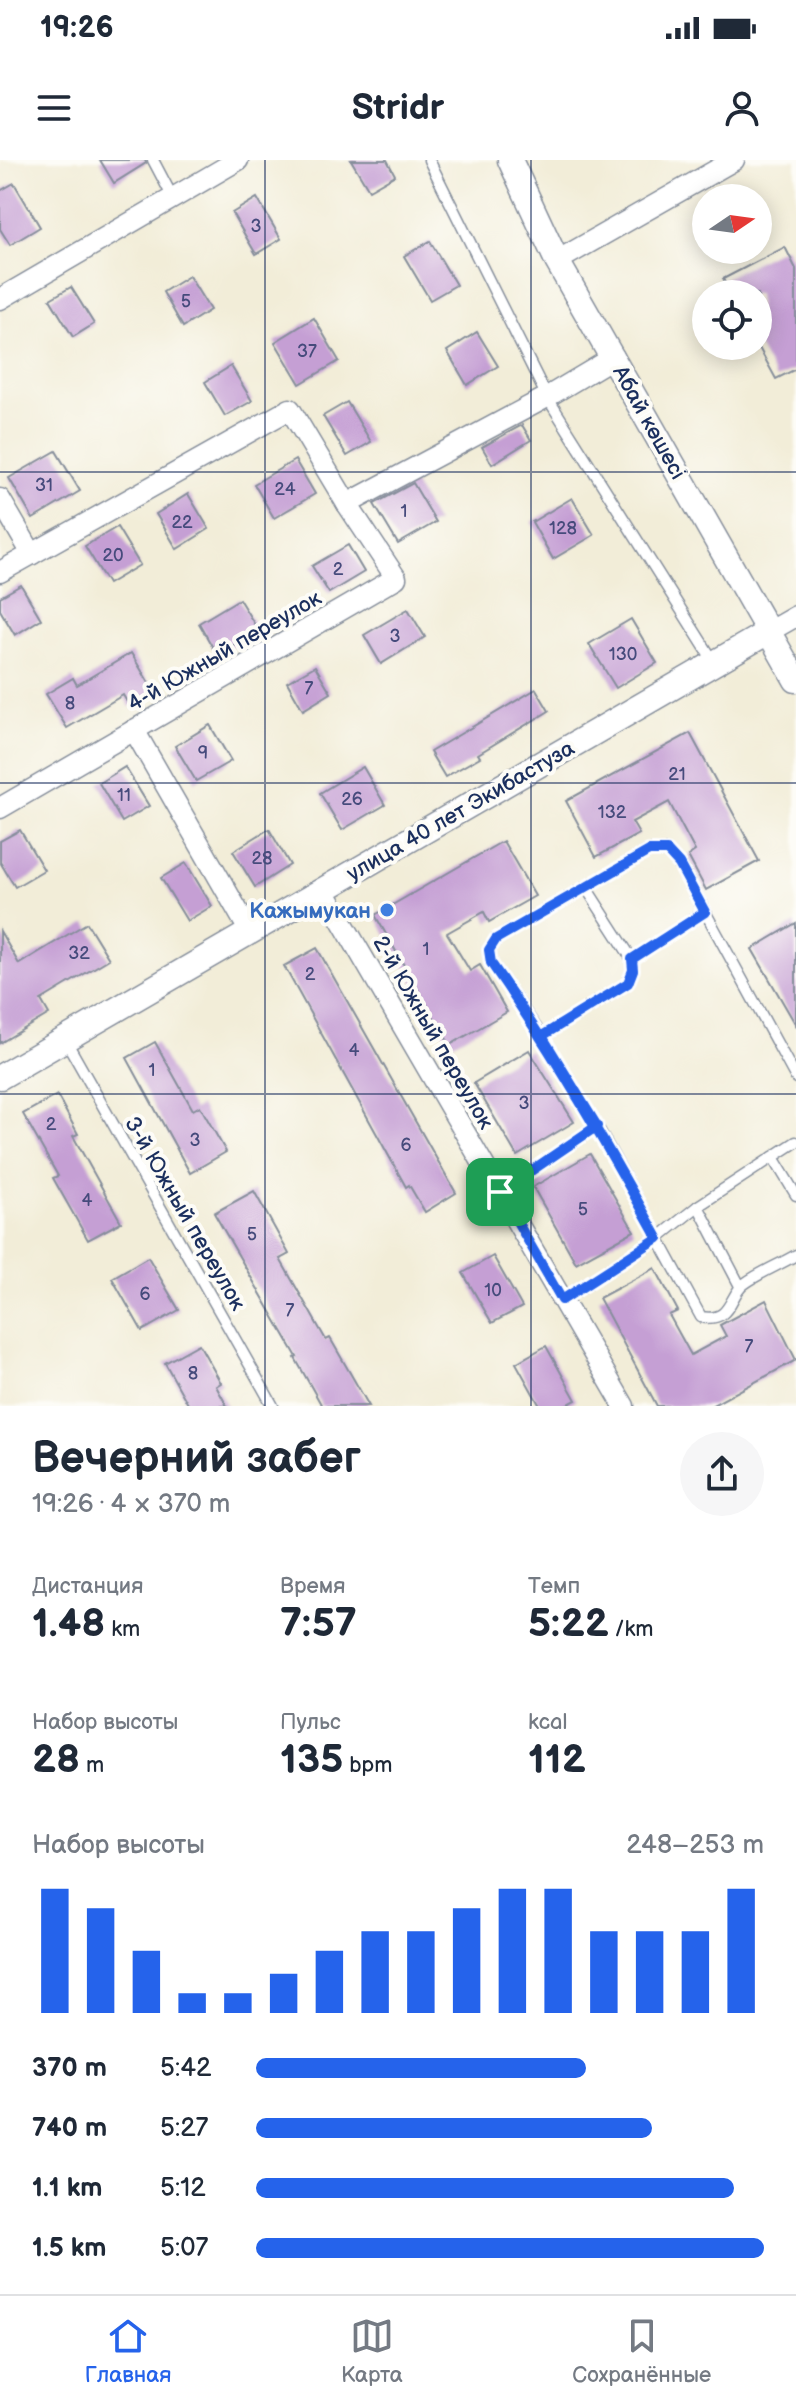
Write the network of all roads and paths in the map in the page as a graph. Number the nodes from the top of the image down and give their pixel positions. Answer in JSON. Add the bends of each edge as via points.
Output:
{"nodes":[{"id":1,"x":153,"y":160,"type":"edge"},
{"id":2,"x":238,"y":160,"type":"edge"},
{"id":3,"x":429,"y":160,"type":"edge"},
{"id":4,"x":510,"y":160,"type":"edge"},
{"id":5,"x":734,"y":160,"type":"edge"},
{"id":6,"x":173,"y":198,"type":"junction"},
{"id":7,"x":557,"y":261,"type":"junction"},
{"id":8,"x":0,"y":299,"type":"edge"},
{"id":9,"x":614,"y":357,"type":"junction"},
{"id":10,"x":547,"y":397,"type":"junction"},
{"id":11,"x":0,"y":499,"type":"edge"},
{"id":12,"x":347,"y":504,"type":"junction"},
{"id":13,"x":32,"y":554,"type":"junction"},
{"id":14,"x":0,"y":572,"type":"edge"},
{"id":15,"x":796,"y":616,"type":"edge"},
{"id":16,"x":768,"y":632,"type":"junction"},
{"id":17,"x":715,"y":663,"type":"junction"},
{"id":18,"x":796,"y":680,"type":"edge"},
{"id":19,"x":134,"y":730,"type":"junction"},
{"id":20,"x":0,"y":808,"type":"edge"},
{"id":21,"x":323,"y":889,"type":"junction"},
{"id":22,"x":587,"y":889,"type":"junction"},
{"id":23,"x":705,"y":912,"type":"junction"},
{"id":24,"x":250,"y":932,"type":"junction"},
{"id":25,"x":632,"y":959,"type":"junction"},
{"id":26,"x":542,"y":1036,"type":"junction"},
{"id":27,"x":65,"y":1039,"type":"junction"},
{"id":28,"x":0,"y":1077,"type":"edge"},
{"id":29,"x":796,"y":1078,"type":"edge"},
{"id":30,"x":597,"y":1126,"type":"junction"},
{"id":31,"x":796,"y":1142,"type":"edge"},
{"id":32,"x":773,"y":1157,"type":"junction"},
{"id":33,"x":500,"y":1192,"type":"junction"},
{"id":34,"x":796,"y":1195,"type":"edge"},
{"id":35,"x":698,"y":1206,"type":"junction"},
{"id":36,"x":658,"y":1238,"type":"junction"},
{"id":37,"x":796,"y":1255,"type":"edge"},
{"id":38,"x":740,"y":1286,"type":"junction"},
{"id":39,"x":562,"y":1300,"type":"junction"},
{"id":40,"x":273,"y":1406,"type":"edge"},
{"id":41,"x":624,"y":1406,"type":"edge"}],
"edges":[{"from":1,"to":6,"type":"lane"},
{"from":2,"to":6,"type":"street"},
{"from":3,"to":10,"type":"lane"},
{"from":4,"to":7,"type":"street","name":"Абай көшесі"},
{"from":5,"to":7,"type":"street"},
{"from":6,"to":8,"type":"street"},
{"from":7,"to":9,"type":"street","name":"Абай көшесі"},
{"from":9,"to":10,"type":"street"},
{"from":9,"to":16,"type":"street","name":"Абай көшесі"},
{"from":10,"to":12,"type":"street"},
{"from":10,"to":17,"type":"lane"},
{"from":11,"to":13,"type":"street"},
{"from":12,"to":13,"type":"street","name":"4-й Южный переулок","via":[[290,409]]},
{"from":12,"to":19,"type":"street","name":"4-й Южный переулок","via":[[396,578]]},
{"from":13,"to":14,"type":"street","name":"4-й Южный переулок"},
{"from":15,"to":16,"type":"street","name":"улица 40 лет Экибастуза"},
{"from":16,"to":17,"type":"street","name":"улица 40 лет Экибастуза"},
{"from":16,"to":18,"type":"street","name":"Абай көшесі"},
{"from":17,"to":21,"type":"street","name":"улица 40 лет Экибастуза"},
{"from":19,"to":20,"type":"street","name":"4-й Южный переулок"},
{"from":19,"to":24,"type":"street"},
{"from":21,"to":24,"type":"street","name":"улица 40 лет Экибастуза"},
{"from":21,"to":33,"type":"street","name":"2-й Южный переулок"},
{"from":22,"to":23,"type":"lane","via":[[649,851],[667,851]]},
{"from":22,"to":25,"type":"lane"},
{"from":22,"to":26,"type":"lane","via":[[496,939],[489,950],[491,963]]},
{"from":23,"to":25,"type":"lane"},
{"from":23,"to":29,"type":"lane"},
{"from":24,"to":27,"type":"street","name":"улица 40 лет Экибастуза"},
{"from":25,"to":26,"type":"lane","via":[[628,983]]},
{"from":26,"to":30,"type":"lane"},
{"from":27,"to":28,"type":"street","name":"улица 40 лет Экибастуза"},
{"from":27,"to":40,"type":"lane","name":"3-й Южный переулок"},
{"from":30,"to":33,"type":"lane"},
{"from":30,"to":36,"type":"lane"},
{"from":31,"to":32,"type":"lane"},
{"from":32,"to":34,"type":"lane"},
{"from":32,"to":35,"type":"lane"},
{"from":33,"to":39,"type":"street","name":"2-й Южный переулок"},
{"from":35,"to":36,"type":"lane"},
{"from":35,"to":38,"type":"lane"},
{"from":36,"to":38,"type":"lane","via":[[701,1317],[722,1314]]},
{"from":36,"to":39,"type":"lane"},
{"from":37,"to":38,"type":"lane"},
{"from":39,"to":41,"type":"street","name":"2-й Южный переулок"}]}
